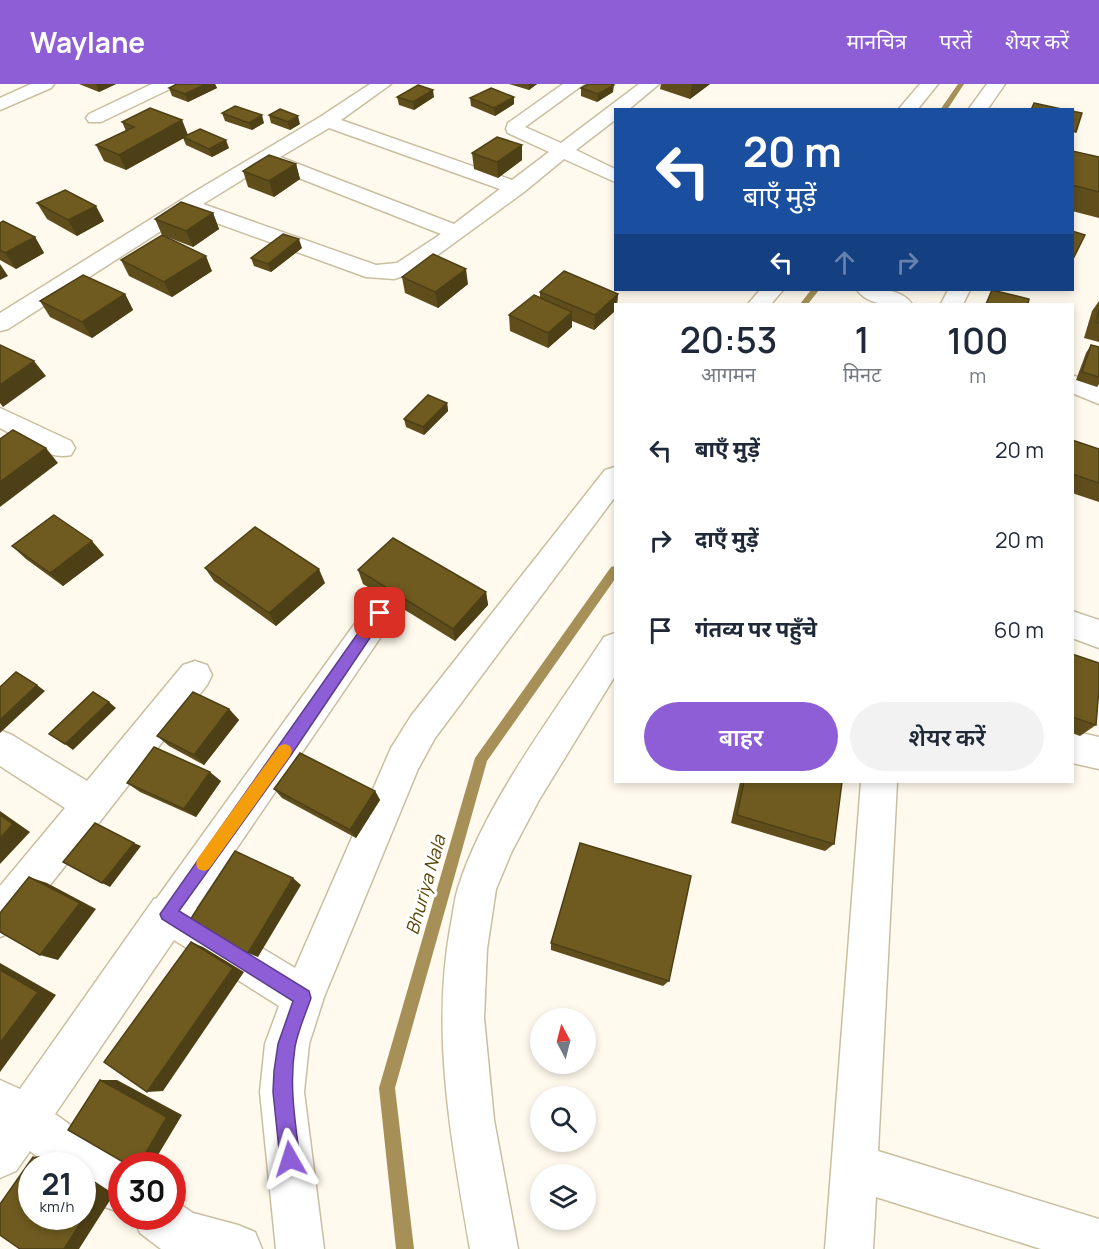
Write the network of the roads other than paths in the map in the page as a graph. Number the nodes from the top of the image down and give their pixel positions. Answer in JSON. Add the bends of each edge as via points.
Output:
{"nodes":[{"id":1,"x":45,"y":84,"type":"edge"},
{"id":2,"x":166,"y":84,"type":"edge"},
{"id":3,"x":382,"y":84,"type":"edge"},
{"id":4,"x":575,"y":84,"type":"edge"},
{"id":5,"x":650,"y":84,"type":"edge"},
{"id":6,"x":929,"y":84,"type":"edge"},
{"id":7,"x":996,"y":84,"type":"edge"},
{"id":8,"x":0,"y":105,"type":"edge"},
{"id":9,"x":619,"y":108,"type":"edge"},
{"id":10,"x":910,"y":108,"type":"edge"},
{"id":11,"x":978,"y":108,"type":"edge"},
{"id":12,"x":614,"y":112,"type":"edge"},
{"id":13,"x":94,"y":118,"type":"dead end"},
{"id":14,"x":327,"y":121,"type":"junction"},
{"id":15,"x":563,"y":152,"type":"junction"},
{"id":16,"x":265,"y":158,"type":"junction"},
{"id":17,"x":614,"y":176,"type":"edge"},
{"id":18,"x":517,"y":188,"type":"junction"},
{"id":19,"x":187,"y":205,"type":"junction"},
{"id":20,"x":456,"y":232,"type":"junction"},
{"id":21,"x":771,"y":291,"type":"edge"},
{"id":22,"x":867,"y":291,"type":"edge"},
{"id":23,"x":870,"y":291,"type":"edge"},
{"id":24,"x":760,"y":303,"type":"edge"},
{"id":25,"x":858,"y":303,"type":"edge"},
{"id":26,"x":898,"y":303,"type":"edge"},
{"id":27,"x":0,"y":324,"type":"edge"},
{"id":28,"x":1074,"y":384,"type":"edge"},
{"id":29,"x":1099,"y":395,"type":"edge"},
{"id":30,"x":3,"y":422,"type":"edge"},
{"id":31,"x":61,"y":448,"type":"dead end"},
{"id":32,"x":614,"y":478,"type":"edge"},
{"id":33,"x":380,"y":613,"type":"dead end"},
{"id":34,"x":1074,"y":625,"type":"edge"},
{"id":35,"x":1099,"y":634,"type":"edge"},
{"id":36,"x":614,"y":649,"type":"edge"},
{"id":37,"x":195,"y":675,"type":"dead end"},
{"id":38,"x":0,"y":746,"type":"edge"},
{"id":39,"x":1074,"y":747,"type":"edge"},
{"id":40,"x":1099,"y":753,"type":"edge"},
{"id":41,"x":879,"y":783,"type":"edge"},
{"id":42,"x":92,"y":804,"type":"junction"},
{"id":43,"x":168,"y":914,"type":"junction"},
{"id":44,"x":0,"y":917,"type":"edge"},
{"id":45,"x":303,"y":998,"type":"junction"},
{"id":46,"x":13,"y":1110,"type":"edge"},
{"id":47,"x":0,"y":1155,"type":"edge"},
{"id":48,"x":854,"y":1167,"type":"junction"},
{"id":49,"x":108,"y":1180,"type":"edge"},
{"id":50,"x":176,"y":1230,"type":"edge"},
{"id":51,"x":1099,"y":1243,"type":"edge"},
{"id":52,"x":238,"y":1249,"type":"edge"},
{"id":53,"x":300,"y":1249,"type":"edge"},
{"id":54,"x":494,"y":1249,"type":"edge"},
{"id":55,"x":849,"y":1249,"type":"edge"}],
"edges":[{"from":1,"to":8,"type":"street"},
{"from":2,"to":13,"type":"street"},
{"from":3,"to":14,"type":"street"},
{"from":4,"to":15,"type":"street","via":[[514,126],[518,132]]},
{"from":5,"to":9,"type":"street"},
{"from":6,"to":10,"type":"street"},
{"from":7,"to":11,"type":"street"},
{"from":12,"to":15,"type":"street"},
{"from":14,"to":16,"type":"street"},
{"from":14,"to":18,"type":"street"},
{"from":15,"to":17,"type":"street"},
{"from":15,"to":18,"type":"street"},
{"from":16,"to":19,"type":"street"},
{"from":16,"to":20,"type":"street"},
{"from":18,"to":20,"type":"street"},
{"from":19,"to":20,"type":"street","via":[[384,274],[405,268]]},
{"from":19,"to":27,"type":"street"},
{"from":21,"to":24,"type":"street"},
{"from":22,"to":25,"type":"street"},
{"from":23,"to":26,"type":"street"},
{"from":28,"to":29,"type":"street"},
{"from":30,"to":31,"type":"street"},
{"from":32,"to":45,"type":"street","via":[[413,744]]},
{"from":33,"to":43,"type":"street"},
{"from":34,"to":35,"type":"street"},
{"from":36,"to":54,"type":"street","via":[[526,788],[477,889],[467,949],[463,1018],[471,1120]]},
{"from":37,"to":42,"type":"street"},
{"from":38,"to":42,"type":"street"},
{"from":39,"to":40,"type":"street"},
{"from":41,"to":48,"type":"street"},
{"from":42,"to":44,"type":"street"},
{"from":43,"to":45,"type":"street"},
{"from":43,"to":46,"type":"street"},
{"from":45,"to":53,"type":"street","via":[[287,1044],[282,1092]]},
{"from":46,"to":47,"type":"street"},
{"from":46,"to":49,"type":"street"},
{"from":48,"to":51,"type":"street"},
{"from":48,"to":55,"type":"street"},
{"from":50,"to":52,"type":"street"}]}
